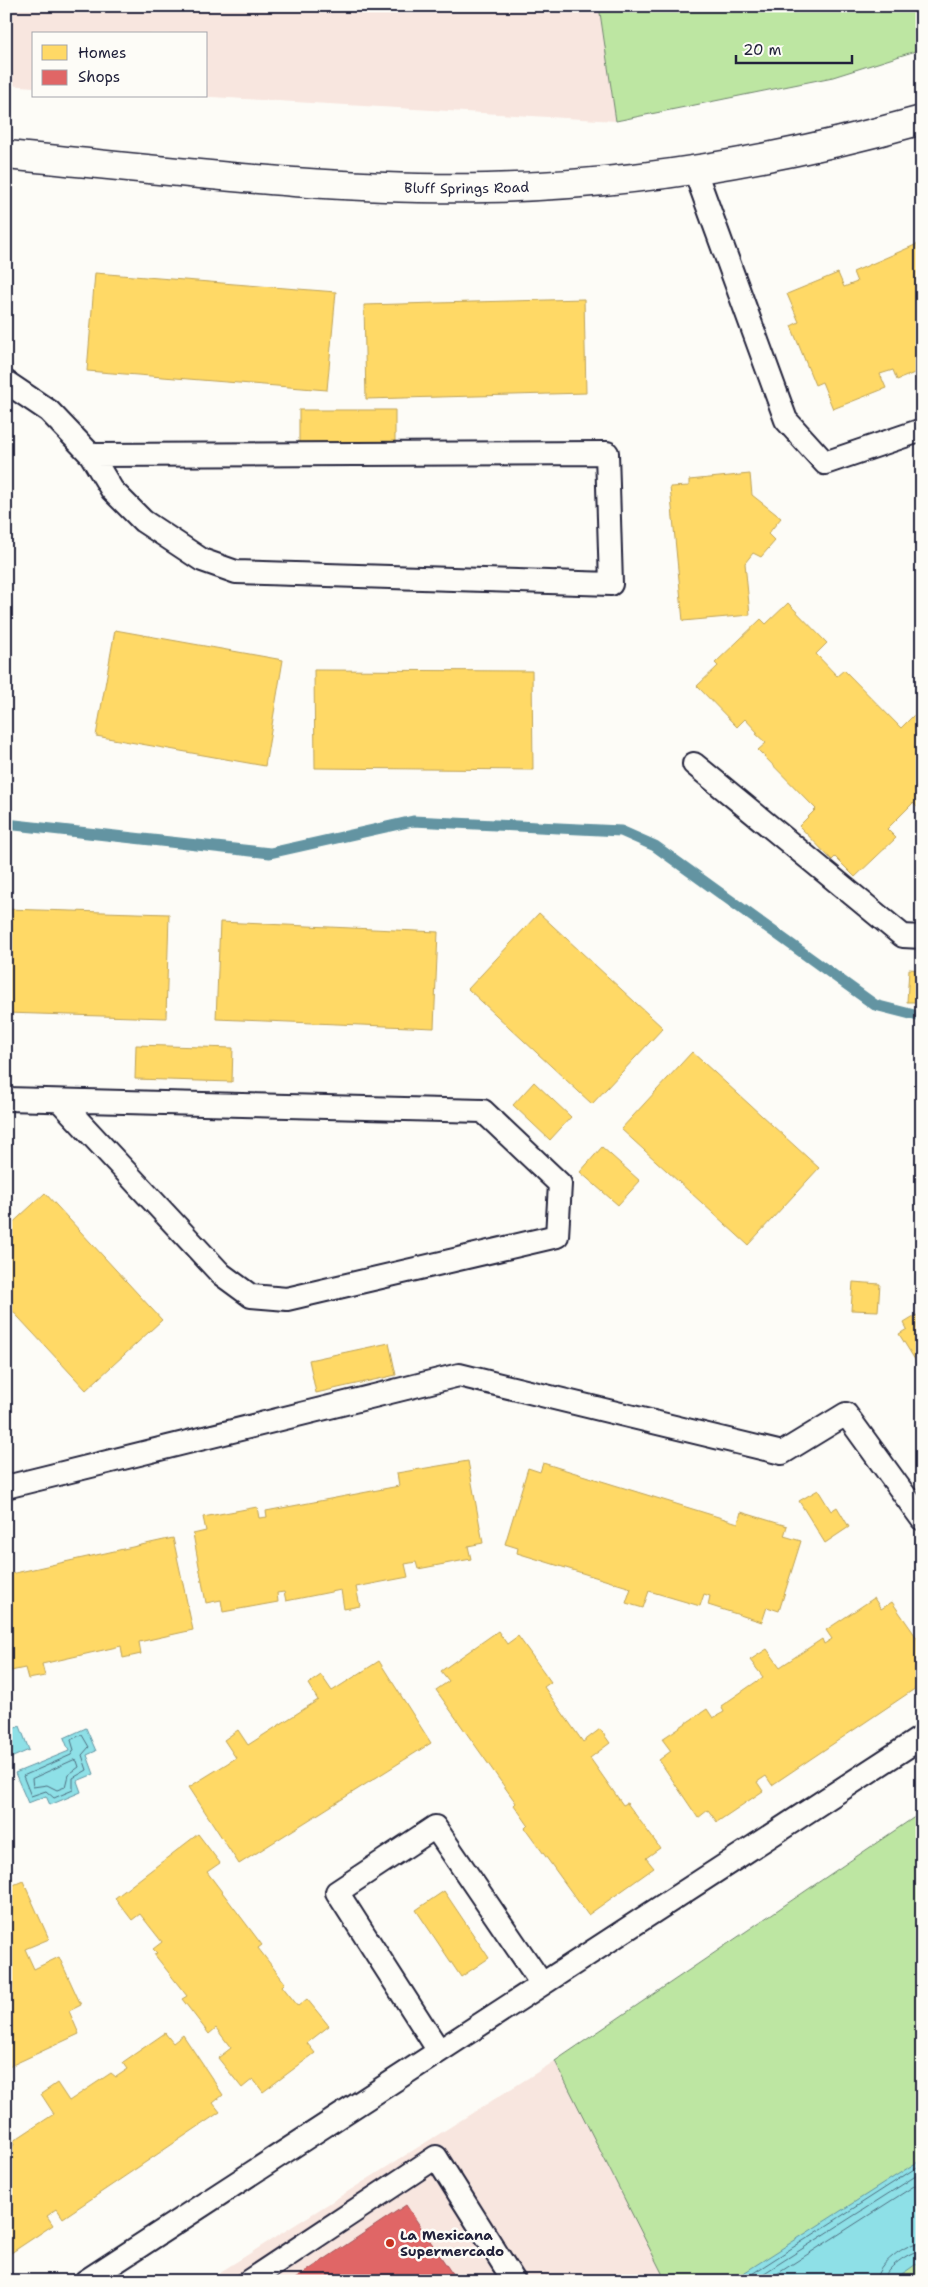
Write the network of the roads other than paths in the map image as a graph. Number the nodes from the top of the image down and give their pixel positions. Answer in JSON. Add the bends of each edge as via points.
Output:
{"nodes":[{"id":1,"x":922,"y":120,"type":"edge"},
{"id":2,"x":6,"y":155,"type":"edge"},
{"id":3,"x":694,"y":170,"type":"junction"},
{"id":4,"x":6,"y":382,"type":"edge"},
{"id":5,"x":922,"y":430,"type":"edge"},
{"id":6,"x":91,"y":456,"type":"junction"},
{"id":7,"x":694,"y":764,"type":"dead end"},
{"id":8,"x":922,"y":937,"type":"edge"},
{"id":9,"x":6,"y":1099,"type":"edge"},
{"id":10,"x":60,"y":1100,"type":"junction"},
{"id":11,"x":6,"y":1488,"type":"edge"},
{"id":12,"x":922,"y":1519,"type":"edge"},
{"id":13,"x":922,"y":1737,"type":"edge"},
{"id":14,"x":542,"y":1984,"type":"junction"},
{"id":15,"x":439,"y":2052,"type":"junction"},
{"id":16,"x":86,"y":2281,"type":"edge"},
{"id":17,"x":250,"y":2281,"type":"edge"},
{"id":18,"x":514,"y":2281,"type":"edge"}],
"edges":[{"from":1,"to":3,"type":"street","name":"Bluff Springs Road","via":[[794,152]]},
{"from":2,"to":3,"type":"street","name":"Bluff Springs Road","via":[[400,188],[562,185]]},
{"from":3,"to":5,"type":"lane","via":[[786,420],[825,463]]},
{"from":4,"to":6,"type":"lane","via":[[49,411]]},
{"from":6,"to":6,"type":"lane","via":[[112,490],[143,521],[202,560],[236,572],[611,584],[607,453]]},
{"from":7,"to":8,"type":"lane","via":[[903,936]]},
{"from":9,"to":10,"type":"lane"},
{"from":10,"to":10,"type":"lane","via":[[221,1274],[251,1296],[287,1299],[557,1236],[560,1184],[483,1111]]},
{"from":11,"to":12,"type":"lane","via":[[459,1375],[782,1453],[846,1414]]},
{"from":13,"to":14,"type":"lane"},
{"from":14,"to":15,"type":"lane"},
{"from":14,"to":15,"type":"lane","via":[[435,1827],[337,1892]]},
{"from":15,"to":16,"type":"lane"},
{"from":17,"to":18,"type":"lane","via":[[436,2157]]}]}
